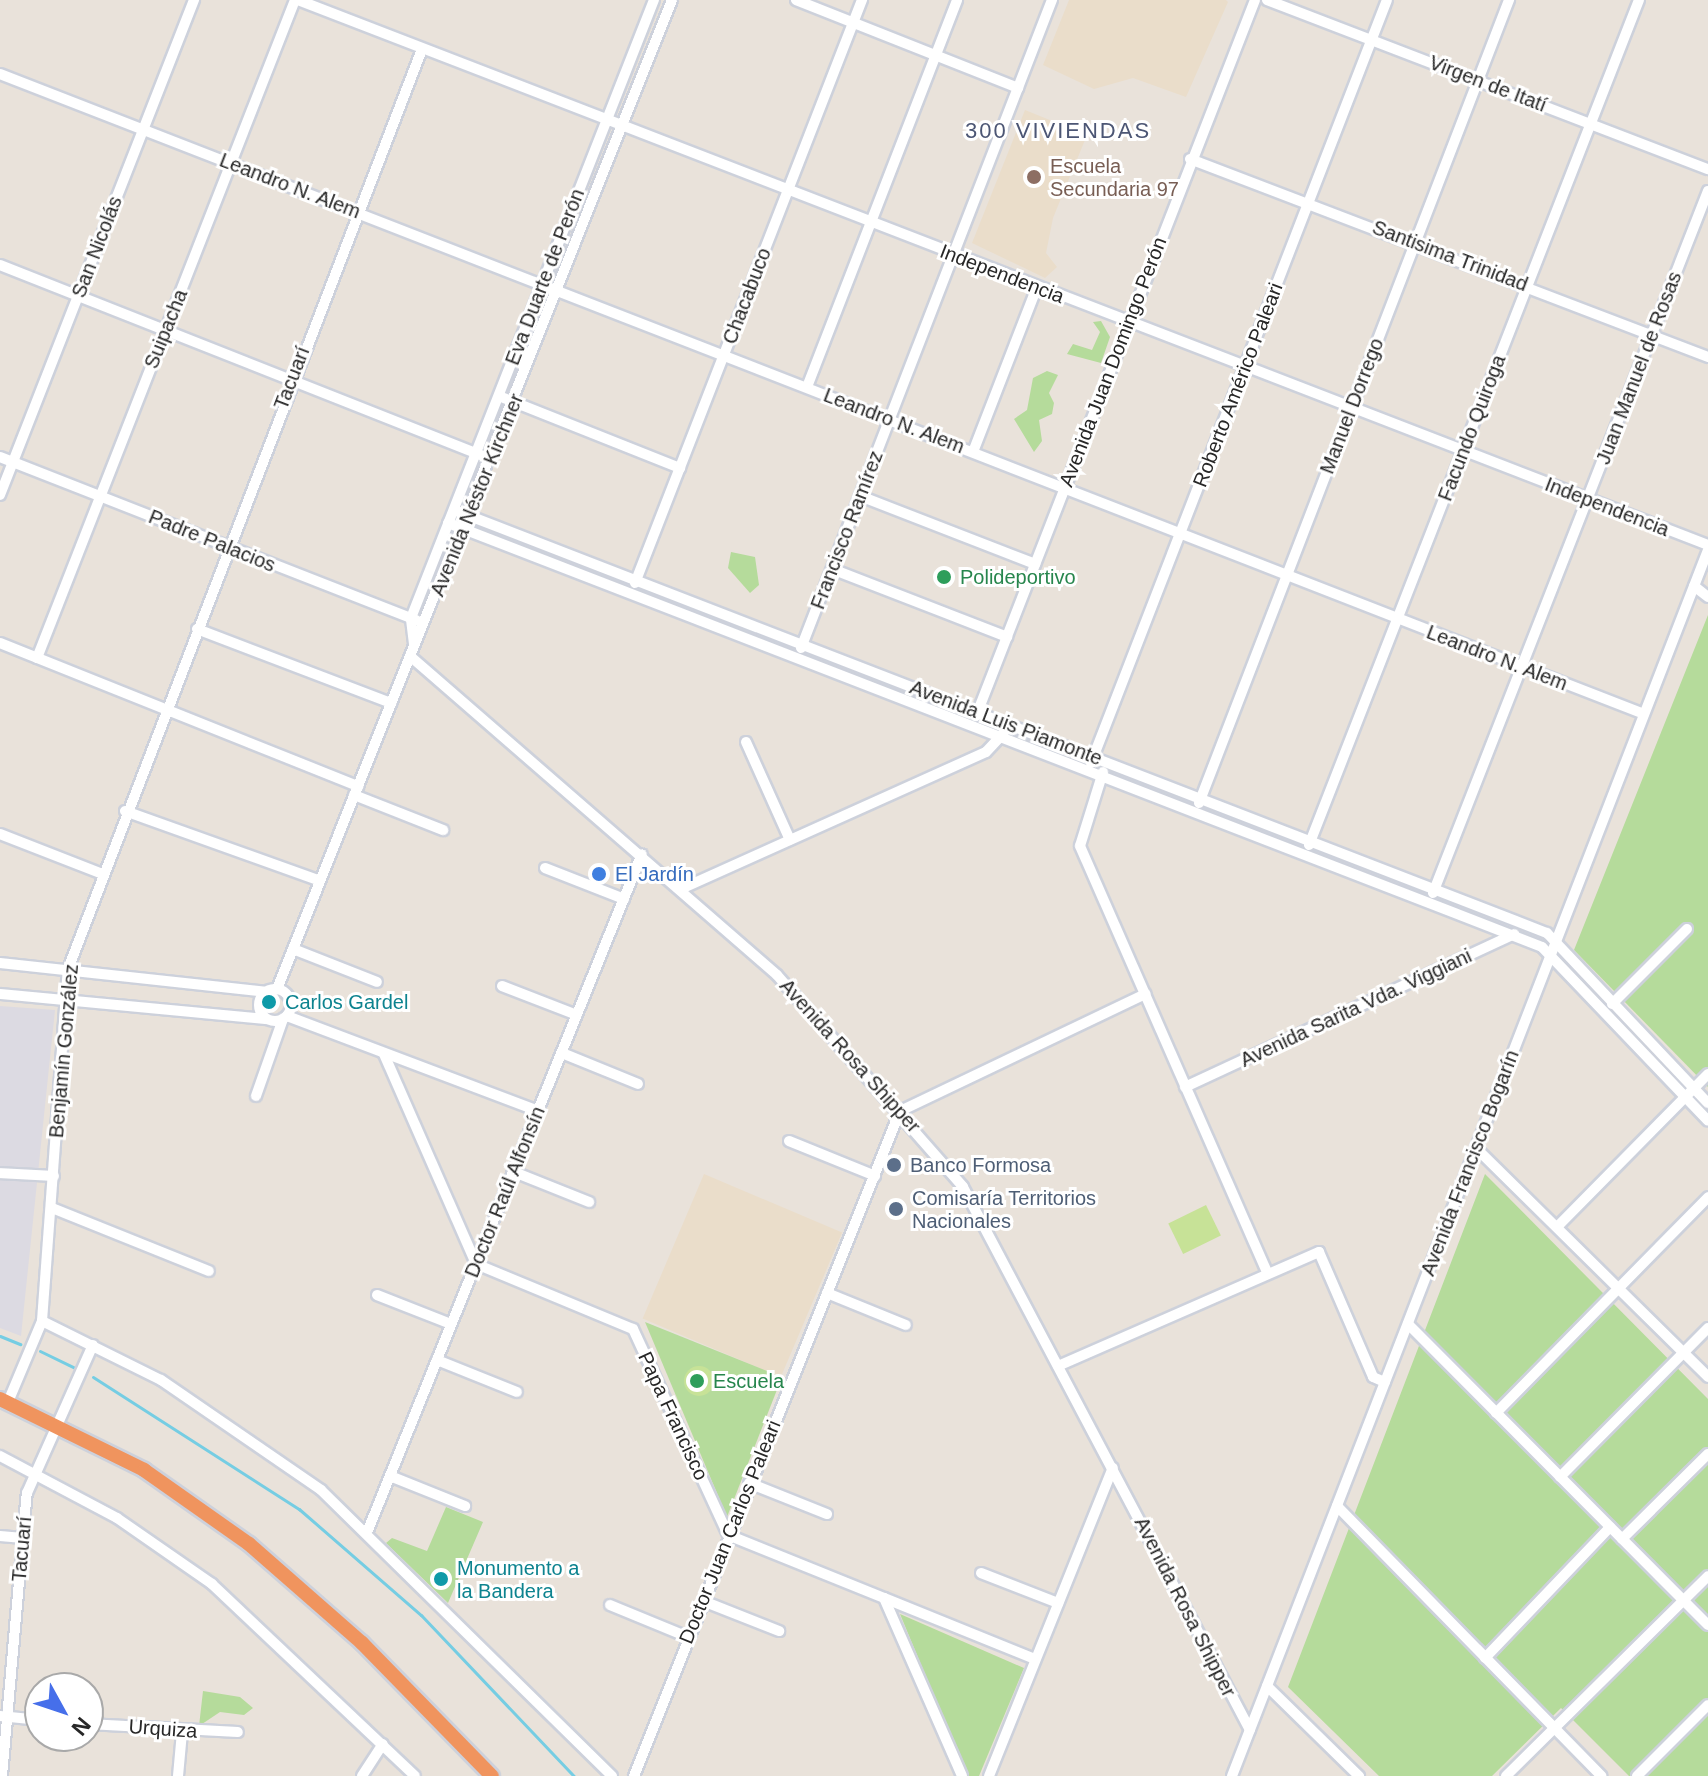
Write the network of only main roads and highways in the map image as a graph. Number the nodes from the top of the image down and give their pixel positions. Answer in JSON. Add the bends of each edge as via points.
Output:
{"nodes":[{"id":1,"x":4,"y":1400,"type":"edge"},
{"id":2,"x":492,"y":1776,"type":"edge"}],
"edges":[{"from":1,"to":2,"type":"highway","via":[[144,1470],[249,1544],[362,1643]]}]}
